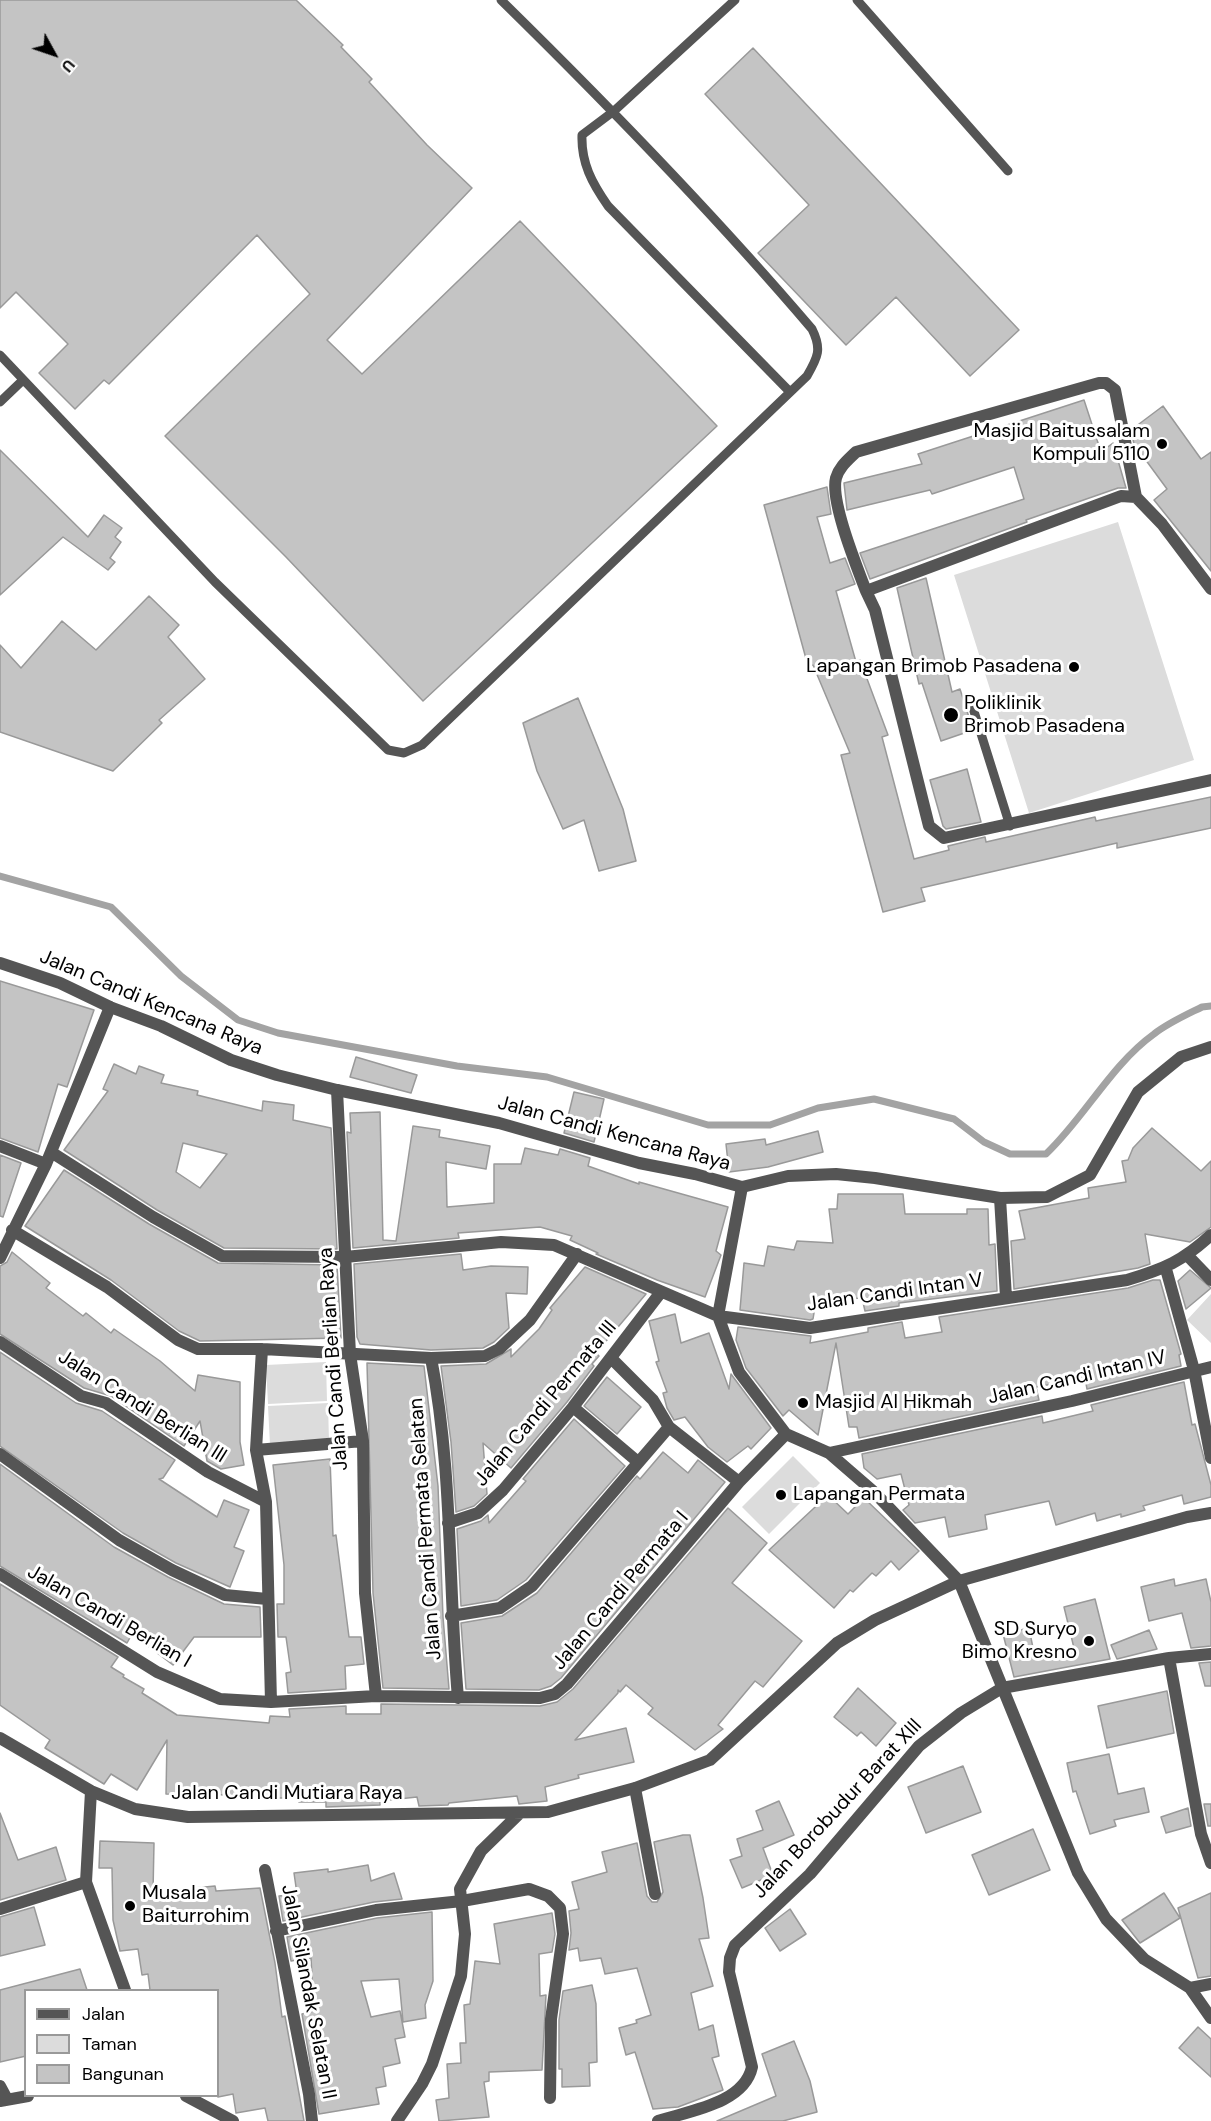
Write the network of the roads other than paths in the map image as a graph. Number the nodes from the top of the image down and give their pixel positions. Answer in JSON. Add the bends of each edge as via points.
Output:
{"nodes":[{"id":1,"x":501,"y":0,"type":"edge"},
{"id":2,"x":735,"y":0,"type":"edge"},
{"id":3,"x":856,"y":0,"type":"edge"},
{"id":4,"x":614,"y":111,"type":"junction"},
{"id":5,"x":1008,"y":171,"type":"dead end"},
{"id":6,"x":0,"y":355,"type":"edge"},
{"id":7,"x":23,"y":380,"type":"junction"},
{"id":8,"x":790,"y":392,"type":"junction"},
{"id":9,"x":0,"y":402,"type":"edge"},
{"id":10,"x":1137,"y":497,"type":"junction"},
{"id":11,"x":1211,"y":589,"type":"edge"},
{"id":12,"x":866,"y":591,"type":"junction"},
{"id":13,"x":972,"y":705,"type":"dead end"},
{"id":14,"x":1211,"y":780,"type":"edge"},
{"id":15,"x":1010,"y":825,"type":"junction"},
{"id":16,"x":0,"y":963,"type":"edge"},
{"id":17,"x":110,"y":1007,"type":"junction"},
{"id":18,"x":1211,"y":1047,"type":"edge"},
{"id":19,"x":337,"y":1090,"type":"junction"},
{"id":20,"x":0,"y":1146,"type":"edge"},
{"id":21,"x":48,"y":1158,"type":"junction"},
{"id":22,"x":742,"y":1187,"type":"junction"},
{"id":23,"x":1000,"y":1198,"type":"junction"},
{"id":24,"x":12,"y":1230,"type":"junction"},
{"id":25,"x":1211,"y":1235,"type":"edge"},
{"id":26,"x":577,"y":1254,"type":"junction"},
{"id":27,"x":1188,"y":1256,"type":"junction"},
{"id":28,"x":345,"y":1257,"type":"junction"},
{"id":29,"x":0,"y":1258,"type":"edge"},
{"id":30,"x":1166,"y":1269,"type":"junction"},
{"id":31,"x":1211,"y":1280,"type":"edge"},
{"id":32,"x":662,"y":1292,"type":"junction"},
{"id":33,"x":1006,"y":1297,"type":"junction"},
{"id":34,"x":718,"y":1316,"type":"junction"},
{"id":35,"x":0,"y":1342,"type":"edge"},
{"id":36,"x":262,"y":1349,"type":"junction"},
{"id":37,"x":350,"y":1354,"type":"junction"},
{"id":38,"x":431,"y":1358,"type":"junction"},
{"id":39,"x":611,"y":1358,"type":"junction"},
{"id":40,"x":1211,"y":1367,"type":"edge"},
{"id":41,"x":1194,"y":1370,"type":"junction"},
{"id":42,"x":573,"y":1407,"type":"junction"},
{"id":43,"x":669,"y":1427,"type":"junction"},
{"id":44,"x":786,"y":1434,"type":"junction"},
{"id":45,"x":363,"y":1441,"type":"junction"},
{"id":46,"x":256,"y":1450,"type":"junction"},
{"id":47,"x":830,"y":1453,"type":"junction"},
{"id":48,"x":0,"y":1454,"type":"edge"},
{"id":49,"x":1211,"y":1458,"type":"edge"},
{"id":50,"x":638,"y":1462,"type":"junction"},
{"id":51,"x":739,"y":1482,"type":"junction"},
{"id":52,"x":266,"y":1502,"type":"junction"},
{"id":53,"x":1211,"y":1513,"type":"edge"},
{"id":54,"x":448,"y":1523,"type":"junction"},
{"id":55,"x":0,"y":1574,"type":"edge"},
{"id":56,"x":959,"y":1581,"type":"junction"},
{"id":57,"x":267,"y":1599,"type":"junction"},
{"id":58,"x":451,"y":1616,"type":"junction"},
{"id":59,"x":1211,"y":1654,"type":"edge"},
{"id":60,"x":1170,"y":1658,"type":"junction"},
{"id":61,"x":1002,"y":1688,"type":"junction"},
{"id":62,"x":376,"y":1696,"type":"junction"},
{"id":63,"x":458,"y":1698,"type":"junction"},
{"id":64,"x":271,"y":1702,"type":"junction"},
{"id":65,"x":0,"y":1738,"type":"edge"},
{"id":66,"x":635,"y":1788,"type":"junction"},
{"id":67,"x":91,"y":1791,"type":"junction"},
{"id":68,"x":520,"y":1813,"type":"junction"},
{"id":69,"x":1211,"y":1863,"type":"edge"},
{"id":70,"x":265,"y":1870,"type":"dead end"},
{"id":71,"x":86,"y":1882,"type":"junction"},
{"id":72,"x":655,"y":1894,"type":"dead end"},
{"id":73,"x":462,"y":1901,"type":"junction"},
{"id":74,"x":0,"y":1909,"type":"edge"},
{"id":75,"x":276,"y":1931,"type":"junction"},
{"id":76,"x":1211,"y":1984,"type":"edge"},
{"id":77,"x":1190,"y":1988,"type":"junction"},
{"id":78,"x":125,"y":1989,"type":"edge"},
{"id":79,"x":1211,"y":2018,"type":"edge"},
{"id":80,"x":0,"y":2086,"type":"edge"},
{"id":81,"x":24,"y":2097,"type":"edge"},
{"id":82,"x":188,"y":2097,"type":"edge"},
{"id":83,"x":550,"y":2098,"type":"dead end"},
{"id":84,"x":4,"y":2100,"type":"edge"},
{"id":85,"x":233,"y":2121,"type":"edge"},
{"id":86,"x":312,"y":2121,"type":"edge"},
{"id":87,"x":397,"y":2121,"type":"edge"},
{"id":88,"x":657,"y":2121,"type":"edge"}],
"edges":[{"from":1,"to":4,"type":"lane"},
{"from":2,"to":4,"type":"lane"},
{"from":3,"to":5,"type":"lane"},
{"from":4,"to":8,"type":"lane","via":[[739,243],[812,329],[819,344],[815,361],[807,376]]},
{"from":4,"to":8,"type":"lane","via":[[582,135],[582,153],[596,189],[628,229]]},
{"from":6,"to":7,"type":"lane"},
{"from":7,"to":8,"type":"lane","via":[[266,632],[388,750],[404,753],[422,745]]},
{"from":7,"to":9,"type":"lane"},
{"from":10,"to":11,"type":"street"},
{"from":10,"to":12,"type":"street","via":[[1121,496]]},
{"from":10,"to":12,"type":"street","via":[[1115,390],[1106,383],[856,452],[841,466],[834,490]]},
{"from":12,"to":15,"type":"street","via":[[875,610],[930,826],[944,838]]},
{"from":13,"to":15,"type":"lane"},
{"from":14,"to":15,"type":"street"},
{"from":16,"to":17,"type":"street","name":"Jalan Candi Kencana Raya","via":[[60,983]]},
{"from":17,"to":19,"type":"street","name":"Jalan Candi Kencana Raya","via":[[161,1026],[231,1060]]},
{"from":17,"to":21,"type":"street"},
{"from":18,"to":23,"type":"street","name":"Jalan Candi Kencana Raya","via":[[1181,1057],[1138,1092],[1090,1174],[1047,1197]]},
{"from":19,"to":22,"type":"street","name":"Jalan Candi Kencana Raya","via":[[500,1123],[639,1163]]},
{"from":19,"to":28,"type":"street","name":"Jalan Candi Berlian Raya"},
{"from":20,"to":21,"type":"street","name":"Jalan Candi Intan V"},
{"from":21,"to":24,"type":"street"},
{"from":21,"to":28,"type":"street","name":"Jalan Candi Intan V","via":[[222,1256]]},
{"from":22,"to":23,"type":"street","name":"Jalan Candi Kencana Raya","via":[[788,1176],[836,1174]]},
{"from":22,"to":34,"type":"street"},
{"from":23,"to":33,"type":"street","name":"Jalan Candi Intan V"},
{"from":24,"to":29,"type":"street"},
{"from":24,"to":36,"type":"street","via":[[107,1287],[178,1340],[198,1349]]},
{"from":25,"to":27,"type":"street","name":"Jalan Candi Intan V"},
{"from":26,"to":28,"type":"street","name":"Jalan Candi Intan V","via":[[554,1245],[501,1242]]},
{"from":26,"to":32,"type":"street","name":"Jalan Candi Intan V"},
{"from":26,"to":38,"type":"street","via":[[530,1320],[499,1349],[485,1356]]},
{"from":27,"to":30,"type":"street","name":"Jalan Candi Intan V"},
{"from":27,"to":31,"type":"street"},
{"from":28,"to":37,"type":"street","name":"Jalan Candi Berlian Raya"},
{"from":30,"to":33,"type":"street","name":"Jalan Candi Intan V","via":[[1116,1282]]},
{"from":30,"to":41,"type":"street"},
{"from":32,"to":34,"type":"street","name":"Jalan Candi Intan V"},
{"from":32,"to":39,"type":"street","name":"Jalan Candi Permata III"},
{"from":33,"to":34,"type":"street","name":"Jalan Candi Intan V","via":[[810,1328]]},
{"from":34,"to":44,"type":"street","via":[[739,1372]]},
{"from":35,"to":52,"type":"street","name":"Jalan Candi Berlian III","via":[[81,1396],[106,1403],[208,1472]]},
{"from":36,"to":37,"type":"street"},
{"from":36,"to":46,"type":"street"},
{"from":37,"to":38,"type":"street"},
{"from":37,"to":45,"type":"street","name":"Jalan Candi Berlian Raya"},
{"from":38,"to":54,"type":"street","name":"Jalan Candi Permata Selatan","via":[[442,1412]]},
{"from":39,"to":42,"type":"street","name":"Jalan Candi Permata III"},
{"from":39,"to":43,"type":"street","via":[[653,1400]]},
{"from":40,"to":41,"type":"street","name":"Jalan Candi Intan IV"},
{"from":41,"to":47,"type":"street","name":"Jalan Candi Intan IV","via":[[1072,1401]]},
{"from":41,"to":49,"type":"street"},
{"from":42,"to":50,"type":"street"},
{"from":42,"to":54,"type":"street","name":"Jalan Candi Permata III","via":[[488,1505],[478,1513]]},
{"from":43,"to":50,"type":"street"},
{"from":43,"to":51,"type":"street"},
{"from":44,"to":47,"type":"street"},
{"from":44,"to":51,"type":"street","name":"Jalan Candi Permata I"},
{"from":45,"to":46,"type":"street"},
{"from":45,"to":62,"type":"street","name":"Jalan Candi Berlian Raya","via":[[365,1593]]},
{"from":46,"to":52,"type":"street"},
{"from":47,"to":56,"type":"street","via":[[874,1492]]},
{"from":48,"to":57,"type":"street","via":[[119,1540],[172,1570],[225,1595]]},
{"from":50,"to":58,"type":"street","via":[[532,1586],[500,1608]]},
{"from":51,"to":63,"type":"street","name":"Jalan Candi Permata I","via":[[580,1671],[555,1694],[540,1698]]},
{"from":52,"to":57,"type":"street"},
{"from":53,"to":56,"type":"street","name":"Jalan Candi Mutiara Raya"},
{"from":54,"to":58,"type":"street","name":"Jalan Candi Permata Selatan"},
{"from":55,"to":64,"type":"street","name":"Jalan Candi Berlian I","via":[[157,1672],[220,1699]]},
{"from":56,"to":61,"type":"street"},
{"from":56,"to":66,"type":"street","name":"Jalan Candi Mutiara Raya","via":[[837,1642],[710,1760]]},
{"from":57,"to":64,"type":"street"},
{"from":58,"to":63,"type":"street","name":"Jalan Candi Permata Selatan"},
{"from":59,"to":60,"type":"street"},
{"from":60,"to":61,"type":"street"},
{"from":60,"to":69,"type":"street","via":[[1199,1823]]},
{"from":61,"to":77,"type":"street","via":[[1078,1873],[1106,1919],[1144,1959]]},
{"from":61,"to":88,"type":"street","name":"Jalan Borobudur Barat XIII","via":[[939,1728],[920,1746],[825,1857],[735,1945],[729,1972],[752,2067],[749,2080],[729,2097]]},
{"from":62,"to":63,"type":"street","name":"Jalan Candi Permata I"},
{"from":62,"to":64,"type":"street","name":"Jalan Candi Permata I"},
{"from":65,"to":67,"type":"street","name":"Jalan Candi Mutiara Raya"},
{"from":66,"to":68,"type":"street","name":"Jalan Candi Mutiara Raya","via":[[548,1812]]},
{"from":66,"to":72,"type":"street"},
{"from":67,"to":68,"type":"street","name":"Jalan Candi Mutiara Raya","via":[[135,1809],[188,1817]]},
{"from":67,"to":71,"type":"street"},
{"from":68,"to":73,"type":"street","via":[[481,1851],[460,1889]]},
{"from":70,"to":75,"type":"street","name":"Jalan Silandak Selatan II"},
{"from":71,"to":74,"type":"street"},
{"from":71,"to":78,"type":"street"},
{"from":73,"to":75,"type":"street","via":[[376,1910]]},
{"from":73,"to":83,"type":"street","via":[[529,1889],[548,1896],[560,1908],[563,1934],[551,2019]]},
{"from":73,"to":87,"type":"street","via":[[464,1956],[453,2002],[422,2084]]},
{"from":75,"to":86,"type":"street","name":"Jalan Silandak Selatan II"},
{"from":76,"to":77,"type":"street"},
{"from":77,"to":79,"type":"street"},
{"from":80,"to":84,"type":"street"},
{"from":81,"to":84,"type":"street"},
{"from":82,"to":85,"type":"street"}]}
